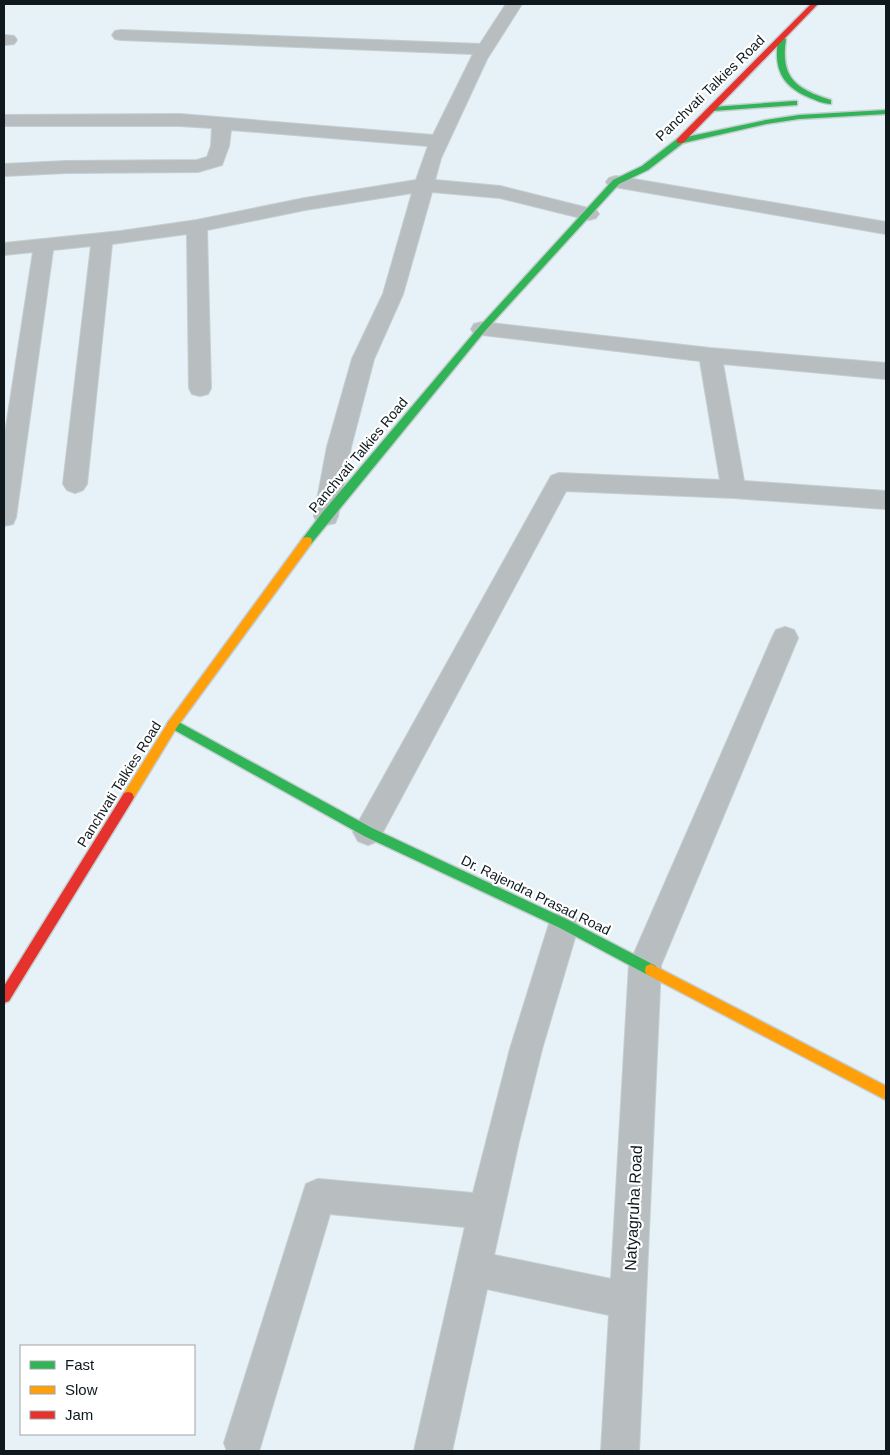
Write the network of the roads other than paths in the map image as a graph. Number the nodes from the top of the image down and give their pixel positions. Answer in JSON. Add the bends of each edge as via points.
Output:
{"nodes":[{"id":1,"x":514,"y":4,"type":"edge"},
{"id":2,"x":815,"y":4,"type":"edge"},
{"id":3,"x":121,"y":35,"type":"dead end"},
{"id":4,"x":782,"y":39,"type":"junction"},
{"id":5,"x":485,"y":49,"type":"junction"},
{"id":6,"x":867,"y":101,"type":"dead end"},
{"id":7,"x":886,"y":101,"type":"edge"},
{"id":8,"x":713,"y":109,"type":"junction"},
{"id":9,"x":886,"y":112,"type":"edge"},
{"id":10,"x":4,"y":120,"type":"edge"},
{"id":11,"x":222,"y":124,"type":"junction"},
{"id":12,"x":440,"y":141,"type":"junction"},
{"id":13,"x":680,"y":142,"type":"junction"},
{"id":14,"x":4,"y":170,"type":"edge"},
{"id":15,"x":616,"y":182,"type":"junction"},
{"id":16,"x":423,"y":185,"type":"junction"},
{"id":17,"x":589,"y":214,"type":"junction"},
{"id":18,"x":197,"y":226,"type":"junction"},
{"id":19,"x":886,"y":228,"type":"edge"},
{"id":20,"x":102,"y":239,"type":"junction"},
{"id":21,"x":44,"y":244,"type":"junction"},
{"id":22,"x":4,"y":249,"type":"edge"},
{"id":23,"x":482,"y":329,"type":"junction"},
{"id":24,"x":710,"y":355,"type":"junction"},
{"id":25,"x":886,"y":370,"type":"edge"},
{"id":26,"x":200,"y":388,"type":"dead end"},
{"id":27,"x":76,"y":484,"type":"dead end"},
{"id":28,"x":734,"y":489,"type":"junction"},
{"id":29,"x":886,"y":500,"type":"edge"},
{"id":30,"x":326,"y":516,"type":"junction"},
{"id":31,"x":4,"y":517,"type":"edge"},
{"id":32,"x":785,"y":638,"type":"dead end"},
{"id":33,"x":173,"y":724,"type":"junction"},
{"id":34,"x":368,"y":832,"type":"junction"},
{"id":35,"x":564,"y":924,"type":"junction"},
{"id":36,"x":645,"y":966,"type":"junction"},
{"id":37,"x":4,"y":995,"type":"edge"},
{"id":38,"x":886,"y":1093,"type":"edge"},
{"id":39,"x":485,"y":1212,"type":"junction"},
{"id":40,"x":474,"y":1268,"type":"junction"},
{"id":41,"x":628,"y":1301,"type":"junction"},
{"id":42,"x":243,"y":1443,"type":"dead end"},
{"id":43,"x":433,"y":1451,"type":"edge"},
{"id":44,"x":620,"y":1451,"type":"edge"}],
"edges":[{"from":1,"to":5,"type":"street"},
{"from":2,"to":4,"type":"main road","name":"Panchvati Talkies Road"},
{"from":3,"to":5,"type":"street","via":[[369,42]]},
{"from":4,"to":8,"type":"main road","name":"Panchvati Talkies Road"},
{"from":4,"to":8,"type":"main road","via":[[780,67],[789,82],[800,91],[833,102]]},
{"from":5,"to":12,"type":"street"},
{"from":6,"to":7,"type":"main road"},
{"from":8,"to":13,"type":"main road","name":"Panchvati Talkies Road"},
{"from":9,"to":13,"type":"main road","via":[[799,117]]},
{"from":10,"to":11,"type":"street","via":[[180,120]]},
{"from":11,"to":12,"type":"street"},
{"from":11,"to":14,"type":"street","via":[[216,161],[198,166]]},
{"from":12,"to":16,"type":"street"},
{"from":13,"to":15,"type":"main road","name":"Panchvati Talkies Road","via":[[645,168]]},
{"from":15,"to":17,"type":"main road","name":"Panchvati Talkies Road"},
{"from":15,"to":19,"type":"street"},
{"from":16,"to":17,"type":"street","via":[[500,192]]},
{"from":16,"to":18,"type":"street"},
{"from":16,"to":30,"type":"street","via":[[392,294],[362,359],[339,447]]},
{"from":17,"to":23,"type":"main road","name":"Panchvati Talkies Road"},
{"from":18,"to":20,"type":"street"},
{"from":18,"to":26,"type":"street"},
{"from":20,"to":21,"type":"street"},
{"from":20,"to":27,"type":"street"},
{"from":21,"to":22,"type":"street"},
{"from":21,"to":31,"type":"street"},
{"from":23,"to":24,"type":"street"},
{"from":23,"to":30,"type":"main road","name":"Panchvati Talkies Road"},
{"from":24,"to":25,"type":"street"},
{"from":24,"to":28,"type":"street"},
{"from":28,"to":29,"type":"street"},
{"from":28,"to":34,"type":"street","via":[[559,482]]},
{"from":30,"to":33,"type":"main road","name":"Panchvati Talkies Road"},
{"from":32,"to":36,"type":"street"},
{"from":33,"to":34,"type":"main road","name":"Dr. Rajendra Prasad Road"},
{"from":33,"to":37,"type":"main road","name":"Panchvati Talkies Road"},
{"from":34,"to":35,"type":"main road","name":"Dr. Rajendra Prasad Road"},
{"from":35,"to":36,"type":"main road","name":"Dr. Rajendra Prasad Road"},
{"from":35,"to":39,"type":"street","via":[[526,1049]]},
{"from":36,"to":38,"type":"main road","name":"Dr. Rajendra Prasad Road"},
{"from":36,"to":41,"type":"street","name":"Natyagruha Road"},
{"from":39,"to":40,"type":"street"},
{"from":39,"to":42,"type":"street","via":[[318,1196]]},
{"from":40,"to":41,"type":"street"},
{"from":40,"to":43,"type":"street"},
{"from":41,"to":44,"type":"street","name":"Natyagruha Road"}]}
